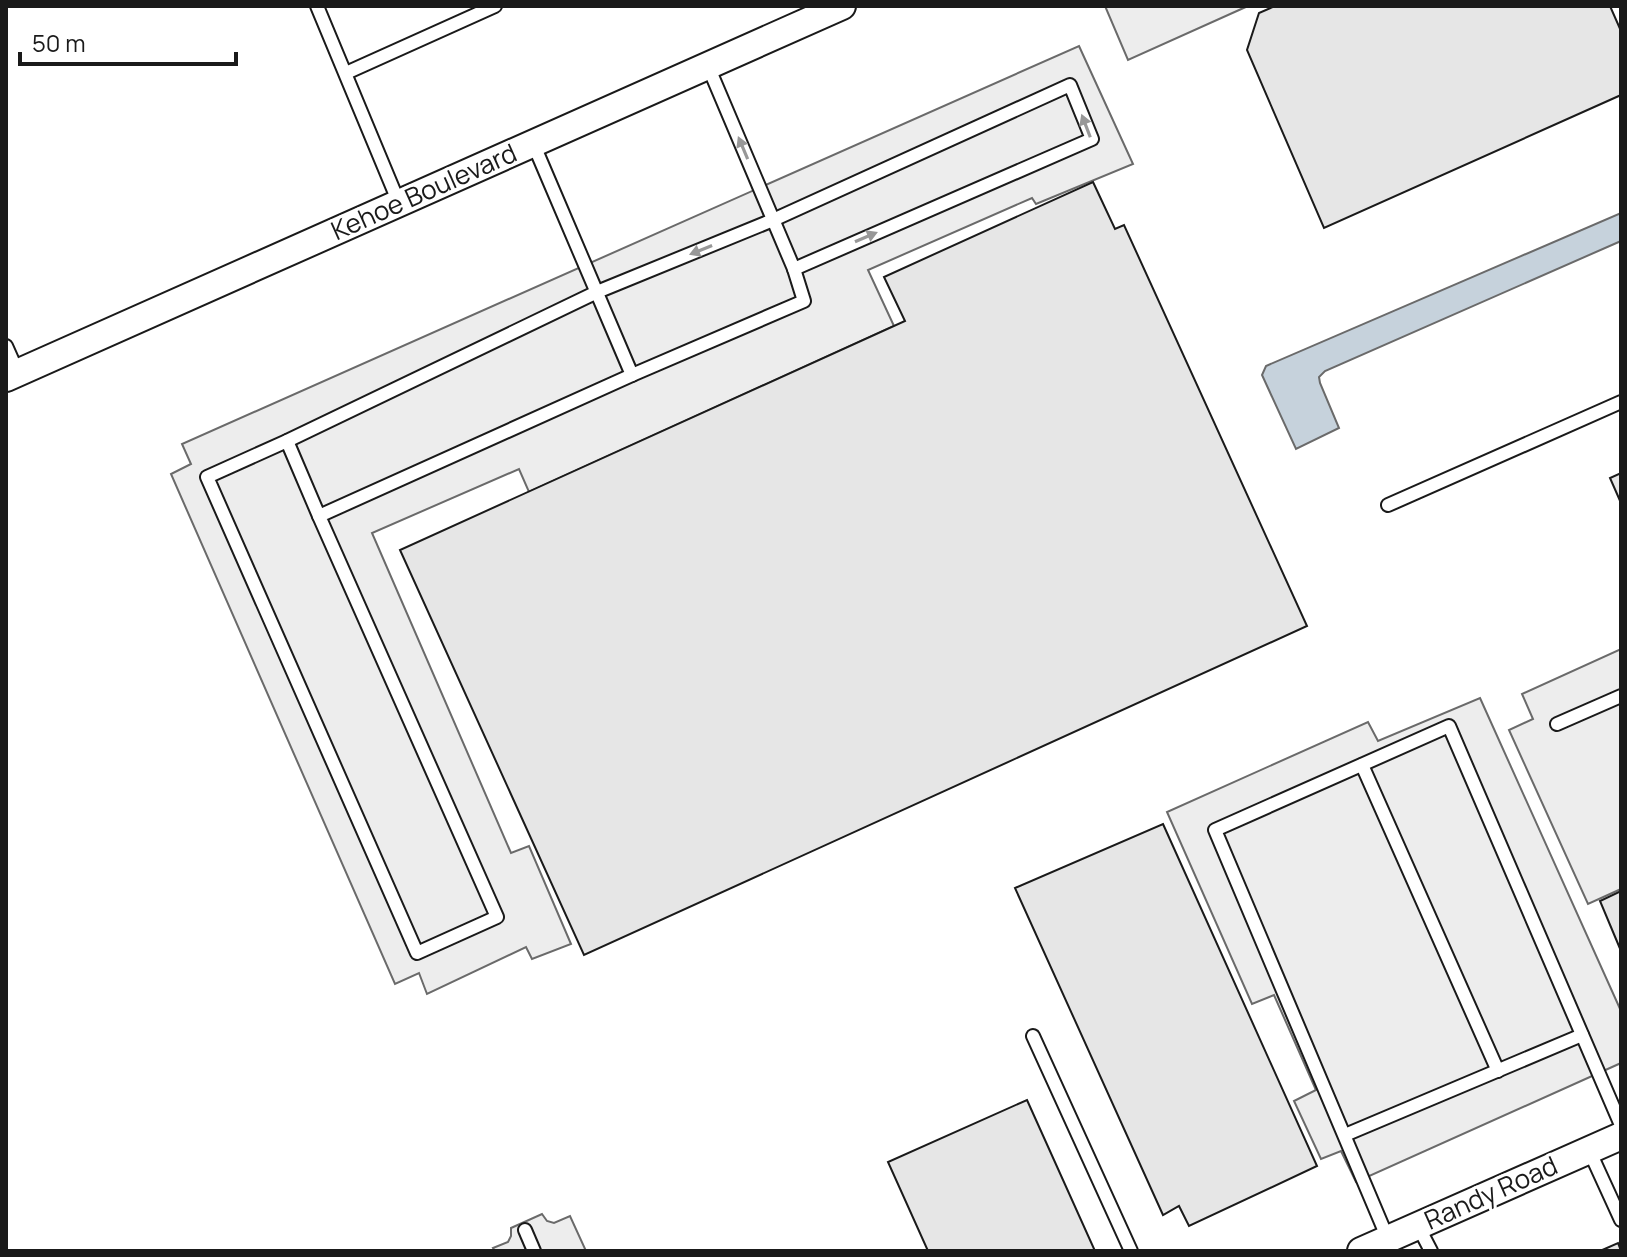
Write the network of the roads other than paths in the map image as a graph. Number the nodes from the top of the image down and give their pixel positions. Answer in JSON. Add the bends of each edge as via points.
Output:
{"nodes":[{"id":1,"x":317,"y":6,"type":"edge"},
{"id":2,"x":495,"y":6,"type":"edge"},
{"id":3,"x":842,"y":6,"type":"edge"},
{"id":4,"x":708,"y":66,"type":"junction"},
{"id":5,"x":346,"y":73,"type":"junction"},
{"id":6,"x":533,"y":143,"type":"junction"},
{"id":7,"x":399,"y":203,"type":"junction"},
{"id":8,"x":773,"y":220,"type":"junction"},
{"id":9,"x":794,"y":269,"type":"junction"},
{"id":10,"x":597,"y":292,"type":"junction"},
{"id":11,"x":6,"y":346,"type":"edge"},
{"id":12,"x":12,"y":375,"type":"edge"},
{"id":13,"x":632,"y":375,"type":"junction"},
{"id":14,"x":1621,"y":402,"type":"edge"},
{"id":15,"x":287,"y":441,"type":"junction"},
{"id":16,"x":1388,"y":505,"type":"dead end"},
{"id":17,"x":319,"y":516,"type":"junction"},
{"id":18,"x":1621,"y":696,"type":"edge"},
{"id":19,"x":1557,"y":724,"type":"dead end"},
{"id":20,"x":1362,"y":765,"type":"junction"},
{"id":21,"x":1582,"y":1035,"type":"junction"},
{"id":22,"x":1033,"y":1036,"type":"dead end"},
{"id":23,"x":1498,"y":1071,"type":"junction"},
{"id":24,"x":1621,"y":1125,"type":"edge"},
{"id":25,"x":1345,"y":1135,"type":"junction"},
{"id":26,"x":1621,"y":1136,"type":"edge"},
{"id":27,"x":1589,"y":1150,"type":"junction"},
{"id":28,"x":1621,"y":1220,"type":"edge"},
{"id":29,"x":1418,"y":1226,"type":"junction"},
{"id":30,"x":525,"y":1230,"type":"dead end"},
{"id":31,"x":1388,"y":1239,"type":"junction"},
{"id":32,"x":534,"y":1251,"type":"edge"},
{"id":33,"x":1131,"y":1251,"type":"edge"},
{"id":34,"x":1361,"y":1251,"type":"edge"},
{"id":35,"x":1431,"y":1251,"type":"edge"}],
"edges":[{"from":1,"to":5,"type":"lane"},
{"from":2,"to":5,"type":"lane"},
{"from":3,"to":4,"type":"street","name":"Kehoe Boulevard"},
{"from":4,"to":6,"type":"street","name":"Kehoe Boulevard"},
{"from":8,"to":4,"type":"lane","one_way":true},
{"from":5,"to":7,"type":"lane"},
{"from":6,"to":7,"type":"street","name":"Kehoe Boulevard"},
{"from":6,"to":10,"type":"lane"},
{"from":7,"to":12,"type":"street","name":"Kehoe Boulevard"},
{"from":8,"to":9,"type":"lane"},
{"from":9,"to":8,"type":"lane","one_way":true,"via":[[1092,139],[1070,85]]},
{"from":8,"to":10,"type":"lane","one_way":true},
{"from":9,"to":13,"type":"lane","via":[[804,301]]},
{"from":10,"to":13,"type":"lane"},
{"from":10,"to":15,"type":"lane"},
{"from":11,"to":12,"type":"lane"},
{"from":13,"to":17,"type":"lane"},
{"from":14,"to":16,"type":"lane"},
{"from":15,"to":17,"type":"lane"},
{"from":15,"to":17,"type":"lane","via":[[207,477],[417,953],[497,917]]},
{"from":18,"to":19,"type":"lane"},
{"from":20,"to":21,"type":"lane","via":[[1449,726]]},
{"from":20,"to":23,"type":"lane"},
{"from":20,"to":25,"type":"lane","via":[[1215,830]]},
{"from":21,"to":23,"type":"lane"},
{"from":21,"to":24,"type":"lane"},
{"from":22,"to":33,"type":"lane"},
{"from":23,"to":25,"type":"lane"},
{"from":25,"to":31,"type":"lane"},
{"from":26,"to":27,"type":"street","name":"Randy Road"},
{"from":27,"to":28,"type":"lane"},
{"from":27,"to":29,"type":"street","name":"Randy Road"},
{"from":29,"to":31,"type":"street","name":"Randy Road"},
{"from":29,"to":35,"type":"lane"},
{"from":30,"to":32,"type":"lane"},
{"from":31,"to":34,"type":"street","name":"Randy Road"}]}
